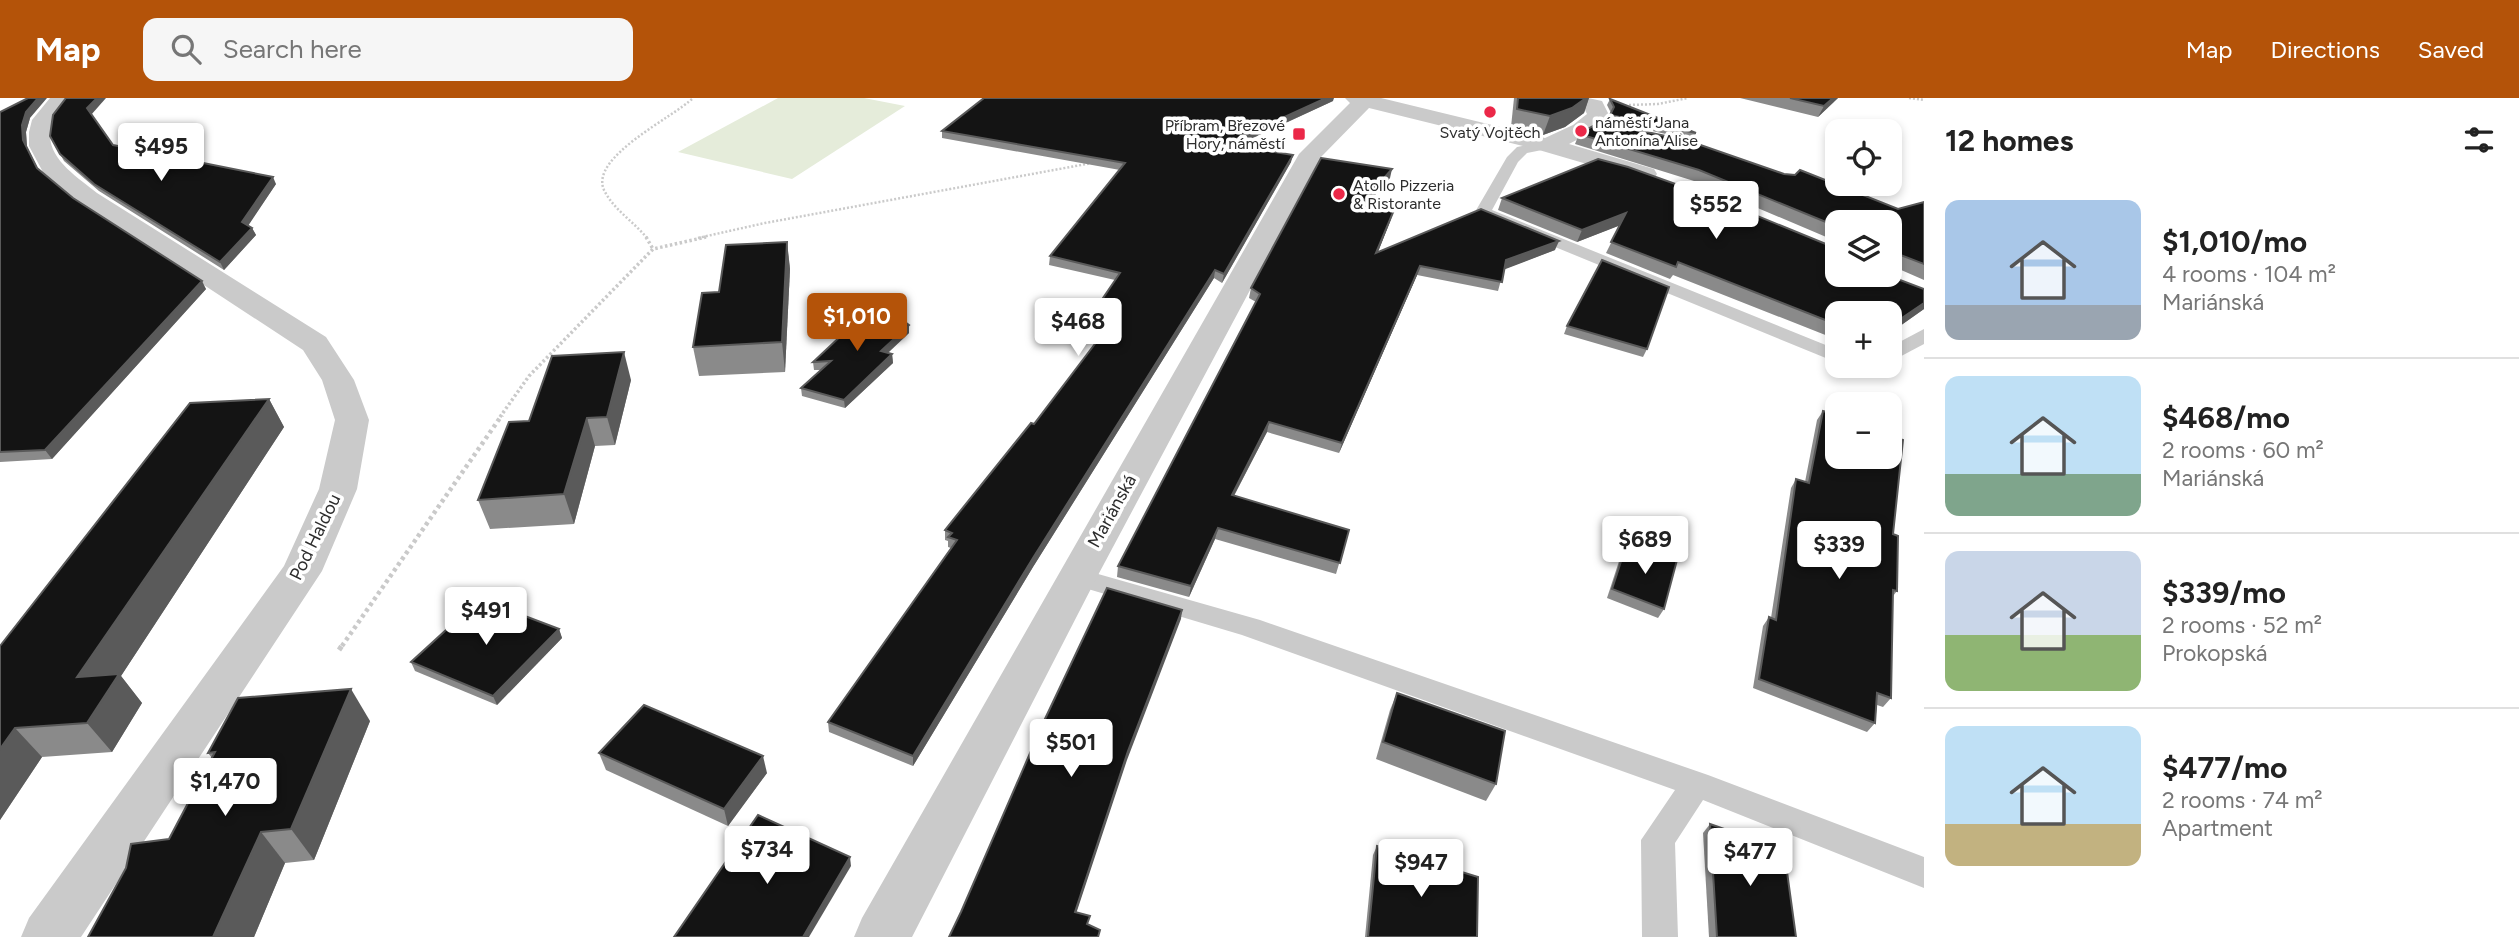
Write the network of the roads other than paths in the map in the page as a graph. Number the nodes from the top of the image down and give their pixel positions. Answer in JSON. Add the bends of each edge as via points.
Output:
{"nodes":[{"id":1,"x":61,"y":98,"type":"edge"},
{"id":2,"x":1563,"y":98,"type":"edge"},
{"id":3,"x":1359,"y":99,"type":"edge"},
{"id":4,"x":1547,"y":145,"type":"junction"},
{"id":5,"x":1664,"y":180,"type":"edge"},
{"id":6,"x":1924,"y":335,"type":"edge"},
{"id":7,"x":1902,"y":349,"type":"edge"},
{"id":8,"x":1825,"y":352,"type":"edge"},
{"id":9,"x":1077,"y":577,"type":"junction"},
{"id":10,"x":1697,"y":784,"type":"junction"},
{"id":11,"x":1924,"y":873,"type":"edge"},
{"id":12,"x":49,"y":937,"type":"edge"},
{"id":13,"x":882,"y":937,"type":"edge"},
{"id":14,"x":1660,"y":937,"type":"edge"}],
"edges":[{"from":1,"to":12,"type":"street","name":"Pod Haldou","via":[[43,120],[40,132],[40,146],[52,169],[88,198],[315,344],[338,380],[352,420],[338,489],[302,571]]},
{"from":2,"to":4,"type":"street","via":[[1597,120]]},
{"from":3,"to":4,"type":"street"},
{"from":3,"to":9,"type":"street","name":"Mariánská","via":[[1311,154]]},
{"from":4,"to":5,"type":"street"},
{"from":4,"to":8,"type":"lane","via":[[1522,150],[1512,160],[1483,212]]},
{"from":6,"to":7,"type":"lane"},
{"from":9,"to":10,"type":"lane","via":[[1250,627]]},
{"from":9,"to":13,"type":"street","name":"Mariánská"},
{"from":10,"to":11,"type":"lane"},
{"from":10,"to":14,"type":"lane","via":[[1658,840]]}]}
